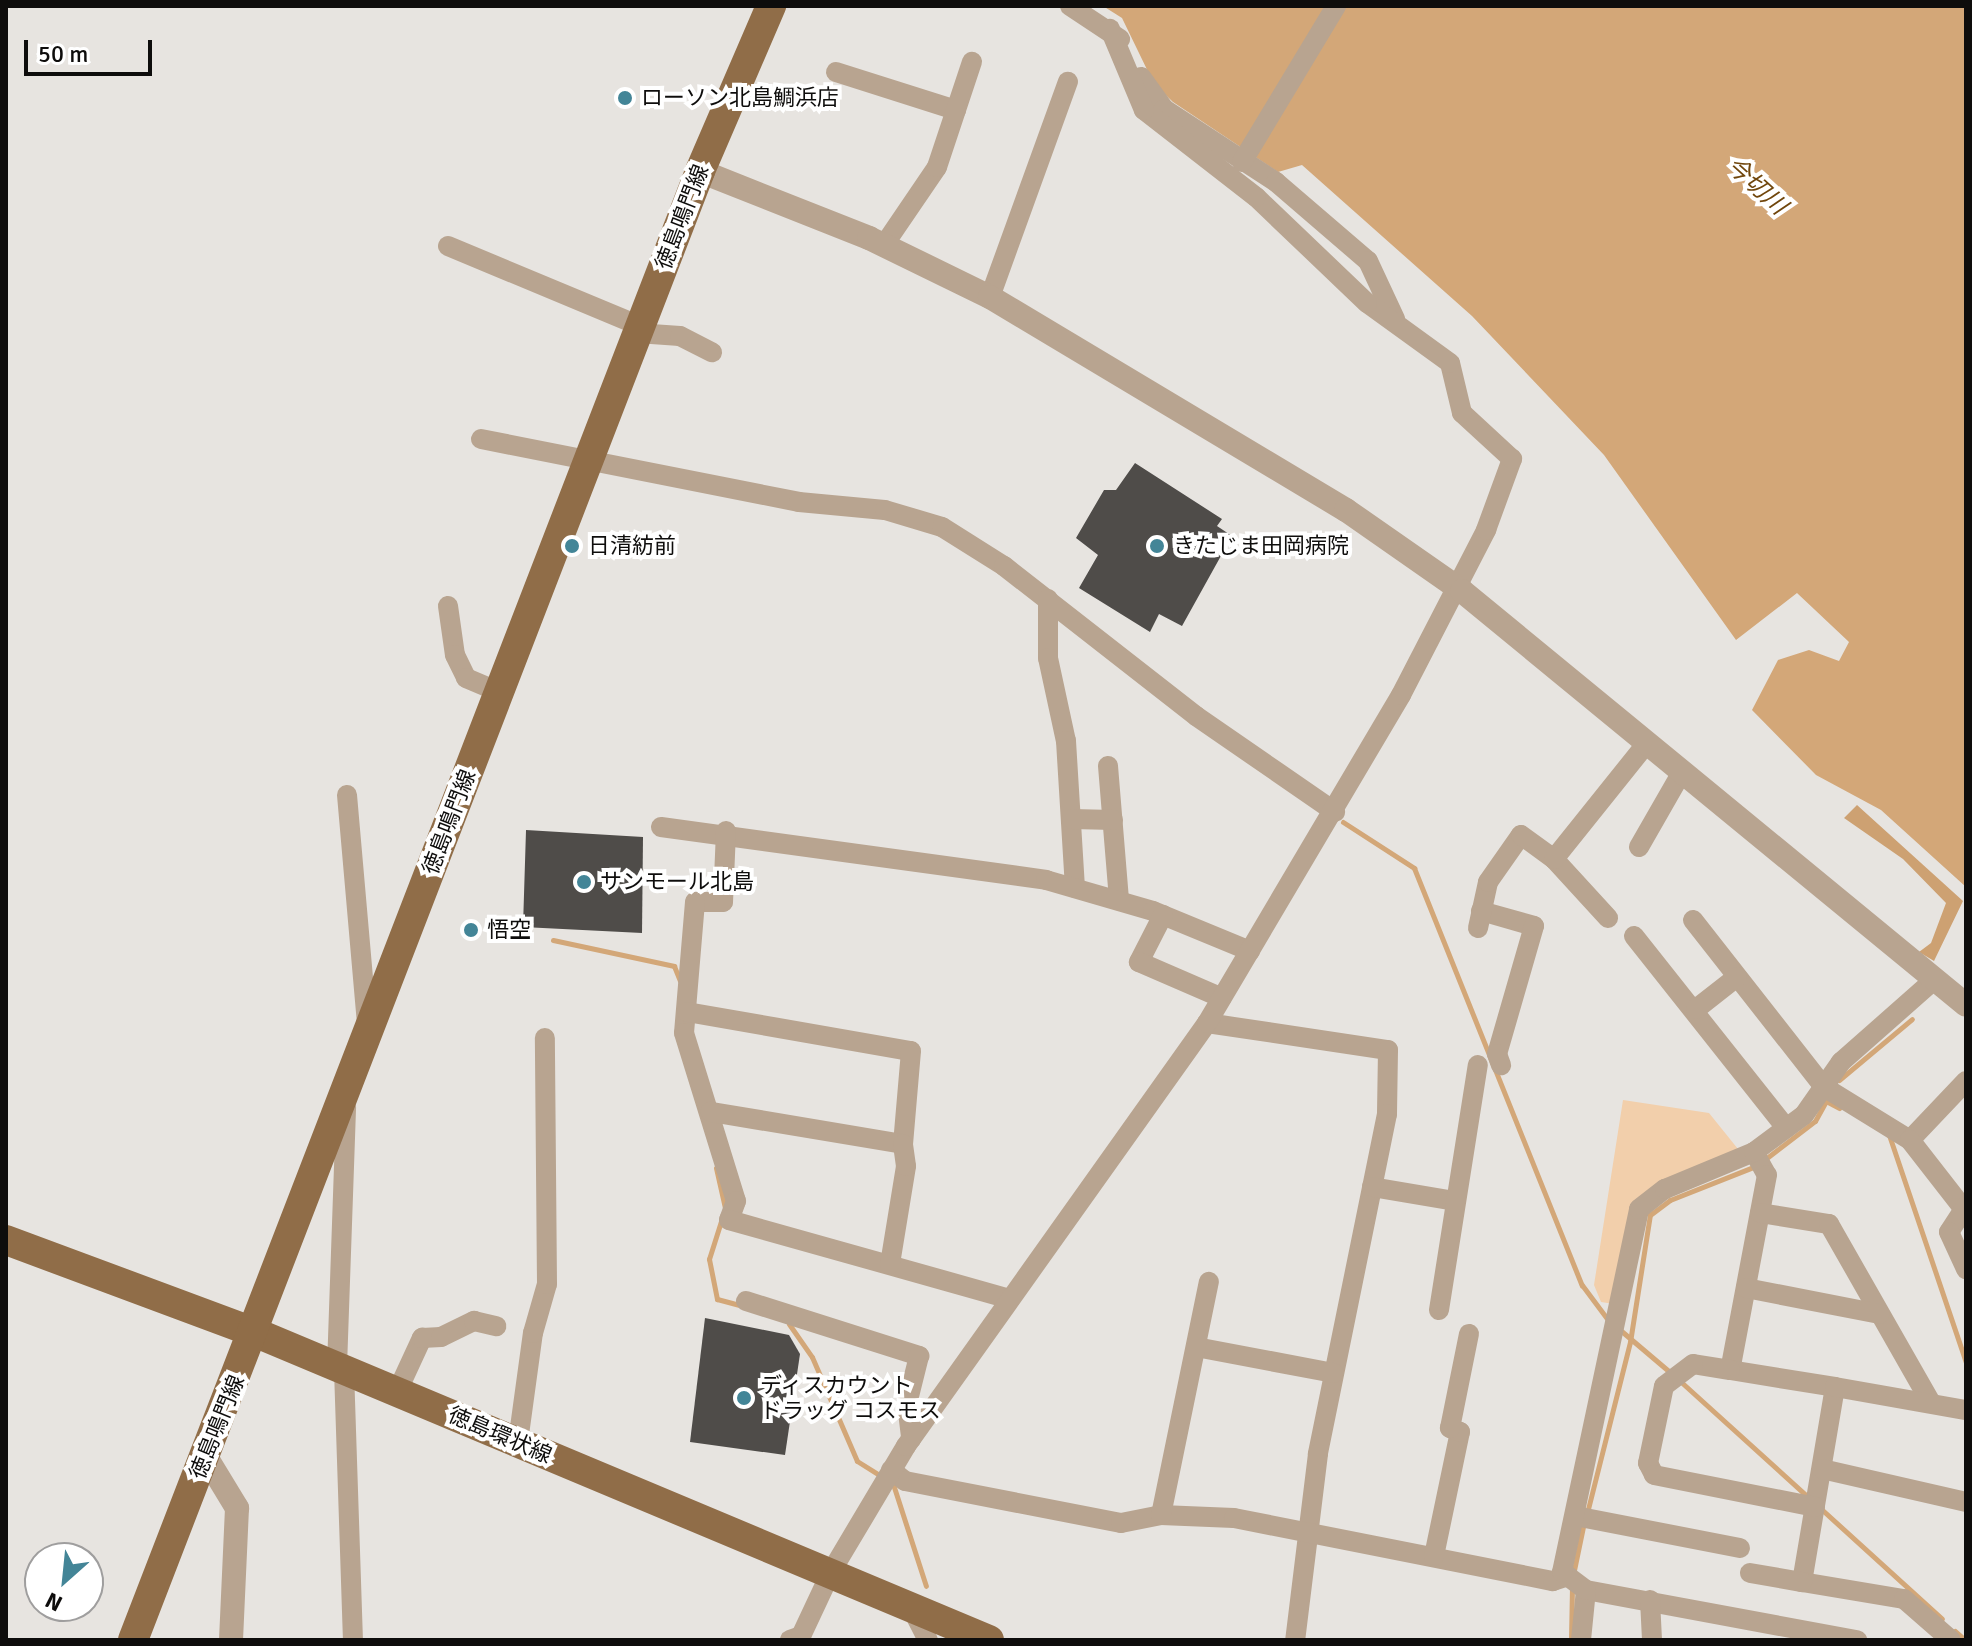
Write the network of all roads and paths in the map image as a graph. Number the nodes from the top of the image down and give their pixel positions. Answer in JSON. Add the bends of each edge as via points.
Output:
{"nodes":[{"id":1,"x":771,"y":6,"type":"edge"},
{"id":2,"x":1070,"y":6,"type":"edge"},
{"id":3,"x":1336,"y":6,"type":"edge"},
{"id":4,"x":1110,"y":29,"type":"junction"},
{"id":5,"x":972,"y":62,"type":"dead end"},
{"id":6,"x":836,"y":72,"type":"dead end"},
{"id":7,"x":1068,"y":82,"type":"dead end"},
{"id":8,"x":956,"y":110,"type":"junction"},
{"id":9,"x":1244,"y":159,"type":"junction"},
{"id":10,"x":700,"y":171,"type":"junction"},
{"id":11,"x":884,"y":245,"type":"junction"},
{"id":12,"x":448,"y":246,"type":"dead end"},
{"id":13,"x":990,"y":297,"type":"junction"},
{"id":14,"x":1398,"y":323,"type":"junction"},
{"id":15,"x":639,"y":329,"type":"junction"},
{"id":16,"x":712,"y":352,"type":"dead end"},
{"id":17,"x":481,"y":439,"type":"dead end"},
{"id":18,"x":589,"y":457,"type":"junction"},
{"id":19,"x":1457,"y":587,"type":"junction"},
{"id":20,"x":1048,"y":599,"type":"junction"},
{"id":21,"x":448,"y":606,"type":"dead end"},
{"id":22,"x":499,"y":692,"type":"junction"},
{"id":23,"x":1647,"y":743,"type":"junction"},
{"id":24,"x":1108,"y":766,"type":"dead end"},
{"id":25,"x":1682,"y":772,"type":"junction"},
{"id":26,"x":347,"y":795,"type":"dead end"},
{"id":27,"x":1335,"y":812,"type":"junction"},
{"id":28,"x":1072,"y":819,"type":"junction"},
{"id":29,"x":1113,"y":820,"type":"junction"},
{"id":30,"x":661,"y":827,"type":"dead end"},
{"id":31,"x":726,"y":831,"type":"junction"},
{"id":32,"x":1639,"y":847,"type":"dead end"},
{"id":33,"x":1554,"y":859,"type":"junction"},
{"id":34,"x":1075,"y":888,"type":"junction"},
{"id":35,"x":1119,"y":901,"type":"junction"},
{"id":36,"x":1163,"y":915,"type":"junction"},
{"id":37,"x":1608,"y":918,"type":"dead end"},
{"id":38,"x":1693,"y":920,"type":"dead end"},
{"id":39,"x":1634,"y":936,"type":"dead end"},
{"id":40,"x":1250,"y":951,"type":"junction"},
{"id":41,"x":1737,"y":977,"type":"junction"},
{"id":42,"x":1935,"y":979,"type":"junction"},
{"id":43,"x":1222,"y":998,"type":"junction"},
{"id":44,"x":1966,"y":1005,"type":"edge"},
{"id":45,"x":1696,"y":1009,"type":"junction"},
{"id":46,"x":687,"y":1012,"type":"junction"},
{"id":47,"x":1207,"y":1023,"type":"junction"},
{"id":48,"x":368,"y":1033,"type":"junction"},
{"id":49,"x":545,"y":1038,"type":"dead end"},
{"id":50,"x":1478,"y":1065,"type":"dead end"},
{"id":51,"x":1501,"y":1065,"type":"dead end"},
{"id":52,"x":1966,"y":1081,"type":"edge"},
{"id":53,"x":1824,"y":1087,"type":"junction"},
{"id":54,"x":346,"y":1091,"type":"junction"},
{"id":55,"x":711,"y":1112,"type":"junction"},
{"id":56,"x":1786,"y":1128,"type":"junction"},
{"id":57,"x":1910,"y":1140,"type":"junction"},
{"id":58,"x":903,"y":1144,"type":"junction"},
{"id":59,"x":1754,"y":1152,"type":"junction"},
{"id":60,"x":1372,"y":1187,"type":"junction"},
{"id":61,"x":1455,"y":1201,"type":"junction"},
{"id":62,"x":1965,"y":1209,"type":"edge"},
{"id":63,"x":1760,"y":1213,"type":"junction"},
{"id":64,"x":6,"y":1240,"type":"edge"},
{"id":65,"x":890,"y":1264,"type":"junction"},
{"id":66,"x":1966,"y":1269,"type":"edge"},
{"id":67,"x":1209,"y":1282,"type":"dead end"},
{"id":68,"x":1746,"y":1288,"type":"junction"},
{"id":69,"x":1010,"y":1299,"type":"junction"},
{"id":70,"x":746,"y":1301,"type":"dead end"},
{"id":71,"x":1439,"y":1310,"type":"dead end"},
{"id":72,"x":1880,"y":1314,"type":"junction"},
{"id":73,"x":496,"y":1326,"type":"dead end"},
{"id":74,"x":254,"y":1332,"type":"junction"},
{"id":75,"x":1469,"y":1334,"type":"dead end"},
{"id":76,"x":1196,"y":1347,"type":"junction"},
{"id":77,"x":341,"y":1368,"type":"junction"},
{"id":78,"x":1730,"y":1370,"type":"junction"},
{"id":79,"x":1334,"y":1373,"type":"junction"},
{"id":80,"x":1835,"y":1387,"type":"junction"},
{"id":81,"x":397,"y":1392,"type":"junction"},
{"id":82,"x":1931,"y":1403,"type":"junction"},
{"id":83,"x":1966,"y":1410,"type":"edge"},
{"id":84,"x":911,"y":1439,"type":"junction"},
{"id":85,"x":518,"y":1442,"type":"junction"},
{"id":86,"x":206,"y":1457,"type":"junction"},
{"id":87,"x":1822,"y":1469,"type":"junction"},
{"id":88,"x":891,"y":1470,"type":"junction"},
{"id":89,"x":1966,"y":1502,"type":"edge"},
{"id":90,"x":1815,"y":1507,"type":"junction"},
{"id":91,"x":1161,"y":1515,"type":"junction"},
{"id":92,"x":1575,"y":1516,"type":"junction"},
{"id":93,"x":1306,"y":1533,"type":"junction"},
{"id":94,"x":1740,"y":1548,"type":"dead end"},
{"id":95,"x":1434,"y":1556,"type":"junction"},
{"id":96,"x":831,"y":1572,"type":"junction"},
{"id":97,"x":1750,"y":1573,"type":"dead end"},
{"id":98,"x":1568,"y":1576,"type":"junction"},
{"id":99,"x":1802,"y":1582,"type":"junction"},
{"id":100,"x":1586,"y":1590,"type":"junction"},
{"id":101,"x":1650,"y":1600,"type":"junction"},
{"id":102,"x":911,"y":1607,"type":"junction"},
{"id":103,"x":133,"y":1640,"type":"edge"},
{"id":104,"x":231,"y":1640,"type":"edge"},
{"id":105,"x":353,"y":1640,"type":"edge"},
{"id":106,"x":790,"y":1640,"type":"edge"},
{"id":107,"x":928,"y":1640,"type":"edge"},
{"id":108,"x":989,"y":1640,"type":"edge"},
{"id":109,"x":1295,"y":1640,"type":"edge"},
{"id":110,"x":1581,"y":1640,"type":"edge"},
{"id":111,"x":1652,"y":1640,"type":"edge"},
{"id":112,"x":1857,"y":1640,"type":"edge"},
{"id":113,"x":1951,"y":1640,"type":"edge"}],
"edges":[{"from":1,"to":10,"type":"main road","name":"徳島鳴門線"},
{"from":2,"to":4,"type":"street"},
{"from":3,"to":9,"type":"street"},
{"from":4,"to":9,"type":"street","via":[[1125,44],[1154,100]]},
{"from":4,"to":14,"type":"street","via":[[1133,89],[1153,120],[1256,197],[1367,303]]},
{"from":5,"to":8,"type":"street"},
{"from":6,"to":8,"type":"street"},
{"from":7,"to":13,"type":"street"},
{"from":8,"to":11,"type":"street","via":[[937,167]]},
{"from":9,"to":14,"type":"street","via":[[1368,261],[1370,277]]},
{"from":10,"to":11,"type":"street"},
{"from":10,"to":15,"type":"main road","name":"徳島鳴門線"},
{"from":11,"to":13,"type":"street"},
{"from":12,"to":15,"type":"street"},
{"from":13,"to":19,"type":"street","via":[[1137,380]]},
{"from":14,"to":19,"type":"street","via":[[1450,363],[1462,413],[1512,459]]},
{"from":15,"to":16,"type":"street","via":[[684,330]]},
{"from":15,"to":18,"type":"main road","name":"徳島鳴門線"},
{"from":17,"to":18,"type":"street"},
{"from":18,"to":20,"type":"street","via":[[799,502],[899,514],[942,527]]},
{"from":18,"to":22,"type":"main road","name":"徳島鳴門線"},
{"from":19,"to":23,"type":"street"},
{"from":19,"to":27,"type":"street"},
{"from":20,"to":27,"type":"street","via":[[1196,716]]},
{"from":20,"to":28,"type":"street","via":[[1048,658],[1066,741]]},
{"from":21,"to":22,"type":"street","via":[[455,655],[466,678]]},
{"from":22,"to":48,"type":"main road","name":"徳島鳴門線"},
{"from":23,"to":25,"type":"street"},
{"from":23,"to":33,"type":"street"},
{"from":24,"to":29,"type":"street"},
{"from":25,"to":32,"type":"street"},
{"from":25,"to":42,"type":"street"},
{"from":26,"to":48,"type":"street"},
{"from":27,"to":40,"type":"street"},
{"from":28,"to":29,"type":"street"},
{"from":28,"to":34,"type":"street"},
{"from":29,"to":35,"type":"street"},
{"from":30,"to":31,"type":"street"},
{"from":31,"to":34,"type":"street"},
{"from":31,"to":46,"type":"street","via":[[723,902],[695,902],[679,978]]},
{"from":33,"to":37,"type":"street"},
{"from":33,"to":51,"type":"street","via":[[1521,835],[1488,882],[1480,920],[1534,926],[1497,1054]]},
{"from":34,"to":35,"type":"street"},
{"from":35,"to":36,"type":"street"},
{"from":36,"to":40,"type":"street"},
{"from":36,"to":43,"type":"street","via":[[1139,962]]},
{"from":38,"to":41,"type":"street"},
{"from":39,"to":45,"type":"street"},
{"from":40,"to":43,"type":"street"},
{"from":41,"to":45,"type":"street"},
{"from":41,"to":53,"type":"street"},
{"from":42,"to":44,"type":"street"},
{"from":42,"to":53,"type":"street","via":[[1841,1062]]},
{"from":43,"to":47,"type":"street"},
{"from":45,"to":56,"type":"street"},
{"from":46,"to":55,"type":"street","via":[[684,1033]]},
{"from":46,"to":58,"type":"street","via":[[911,1051]]},
{"from":47,"to":60,"type":"street","via":[[1388,1050],[1387,1114]]},
{"from":47,"to":69,"type":"street"},
{"from":48,"to":54,"type":"main road","name":"徳島鳴門線"},
{"from":49,"to":85,"type":"street","via":[[547,1284],[533,1333]]},
{"from":50,"to":61,"type":"street"},
{"from":52,"to":57,"type":"street"},
{"from":53,"to":56,"type":"street"},
{"from":53,"to":57,"type":"street"},
{"from":54,"to":74,"type":"main road","name":"徳島鳴門線"},
{"from":54,"to":77,"type":"street"},
{"from":55,"to":58,"type":"street"},
{"from":55,"to":65,"type":"street","via":[[736,1201],[729,1220]]},
{"from":56,"to":59,"type":"street"},
{"from":57,"to":62,"type":"street"},
{"from":58,"to":65,"type":"street","via":[[906,1166]]},
{"from":59,"to":63,"type":"street","via":[[1767,1175]]},
{"from":59,"to":92,"type":"street","via":[[1665,1189],[1639,1209]]},
{"from":60,"to":61,"type":"street"},
{"from":60,"to":79,"type":"street"},
{"from":61,"to":71,"type":"street"},
{"from":62,"to":66,"type":"street","via":[[1949,1232]]},
{"from":63,"to":68,"type":"street"},
{"from":63,"to":72,"type":"street","via":[[1829,1224]]},
{"from":64,"to":74,"type":"main road","name":"徳島環状線"},
{"from":65,"to":69,"type":"street"},
{"from":67,"to":76,"type":"street"},
{"from":68,"to":72,"type":"street"},
{"from":68,"to":78,"type":"street"},
{"from":69,"to":84,"type":"street"},
{"from":70,"to":84,"type":"street","via":[[919,1356],[907,1404]]},
{"from":72,"to":82,"type":"street"},
{"from":73,"to":81,"type":"street","via":[[474,1321],[441,1337],[422,1338]]},
{"from":74,"to":77,"type":"main road","name":"徳島環状線"},
{"from":74,"to":86,"type":"main road","name":"徳島鳴門線"},
{"from":75,"to":95,"type":"street","via":[[1450,1428],[1460,1432]]},
{"from":76,"to":79,"type":"street"},
{"from":76,"to":91,"type":"street"},
{"from":77,"to":81,"type":"main road","name":"徳島環状線"},
{"from":77,"to":105,"type":"street"},
{"from":78,"to":80,"type":"street"},
{"from":78,"to":90,"type":"street","via":[[1693,1364],[1664,1386],[1648,1463],[1654,1475]]},
{"from":79,"to":93,"type":"street"},
{"from":80,"to":82,"type":"street"},
{"from":80,"to":87,"type":"street"},
{"from":81,"to":85,"type":"main road","name":"徳島環状線"},
{"from":82,"to":83,"type":"street"},
{"from":84,"to":88,"type":"street"},
{"from":85,"to":96,"type":"main road","name":"徳島環状線"},
{"from":86,"to":103,"type":"main road","name":"徳島鳴門線"},
{"from":86,"to":104,"type":"street","via":[[237,1508]]},
{"from":87,"to":89,"type":"street"},
{"from":87,"to":90,"type":"street"},
{"from":88,"to":91,"type":"street","via":[[905,1481],[1121,1523]]},
{"from":88,"to":96,"type":"street"},
{"from":90,"to":99,"type":"street"},
{"from":91,"to":93,"type":"street","via":[[1234,1518]]},
{"from":92,"to":94,"type":"street"},
{"from":92,"to":98,"type":"street","via":[[1562,1572]]},
{"from":93,"to":95,"type":"street"},
{"from":93,"to":109,"type":"street"},
{"from":95,"to":98,"type":"street","via":[[1553,1581]]},
{"from":96,"to":102,"type":"main road","name":"徳島環状線"},
{"from":96,"to":106,"type":"street","via":[[801,1636]]},
{"from":97,"to":99,"type":"street"},
{"from":98,"to":100,"type":"street"},
{"from":99,"to":113,"type":"street","via":[[1904,1599]]},
{"from":100,"to":101,"type":"street"},
{"from":100,"to":110,"type":"street"},
{"from":101,"to":111,"type":"street"},
{"from":101,"to":112,"type":"street"},
{"from":102,"to":107,"type":"street"},
{"from":102,"to":108,"type":"main road","name":"徳島環状線"}]}
